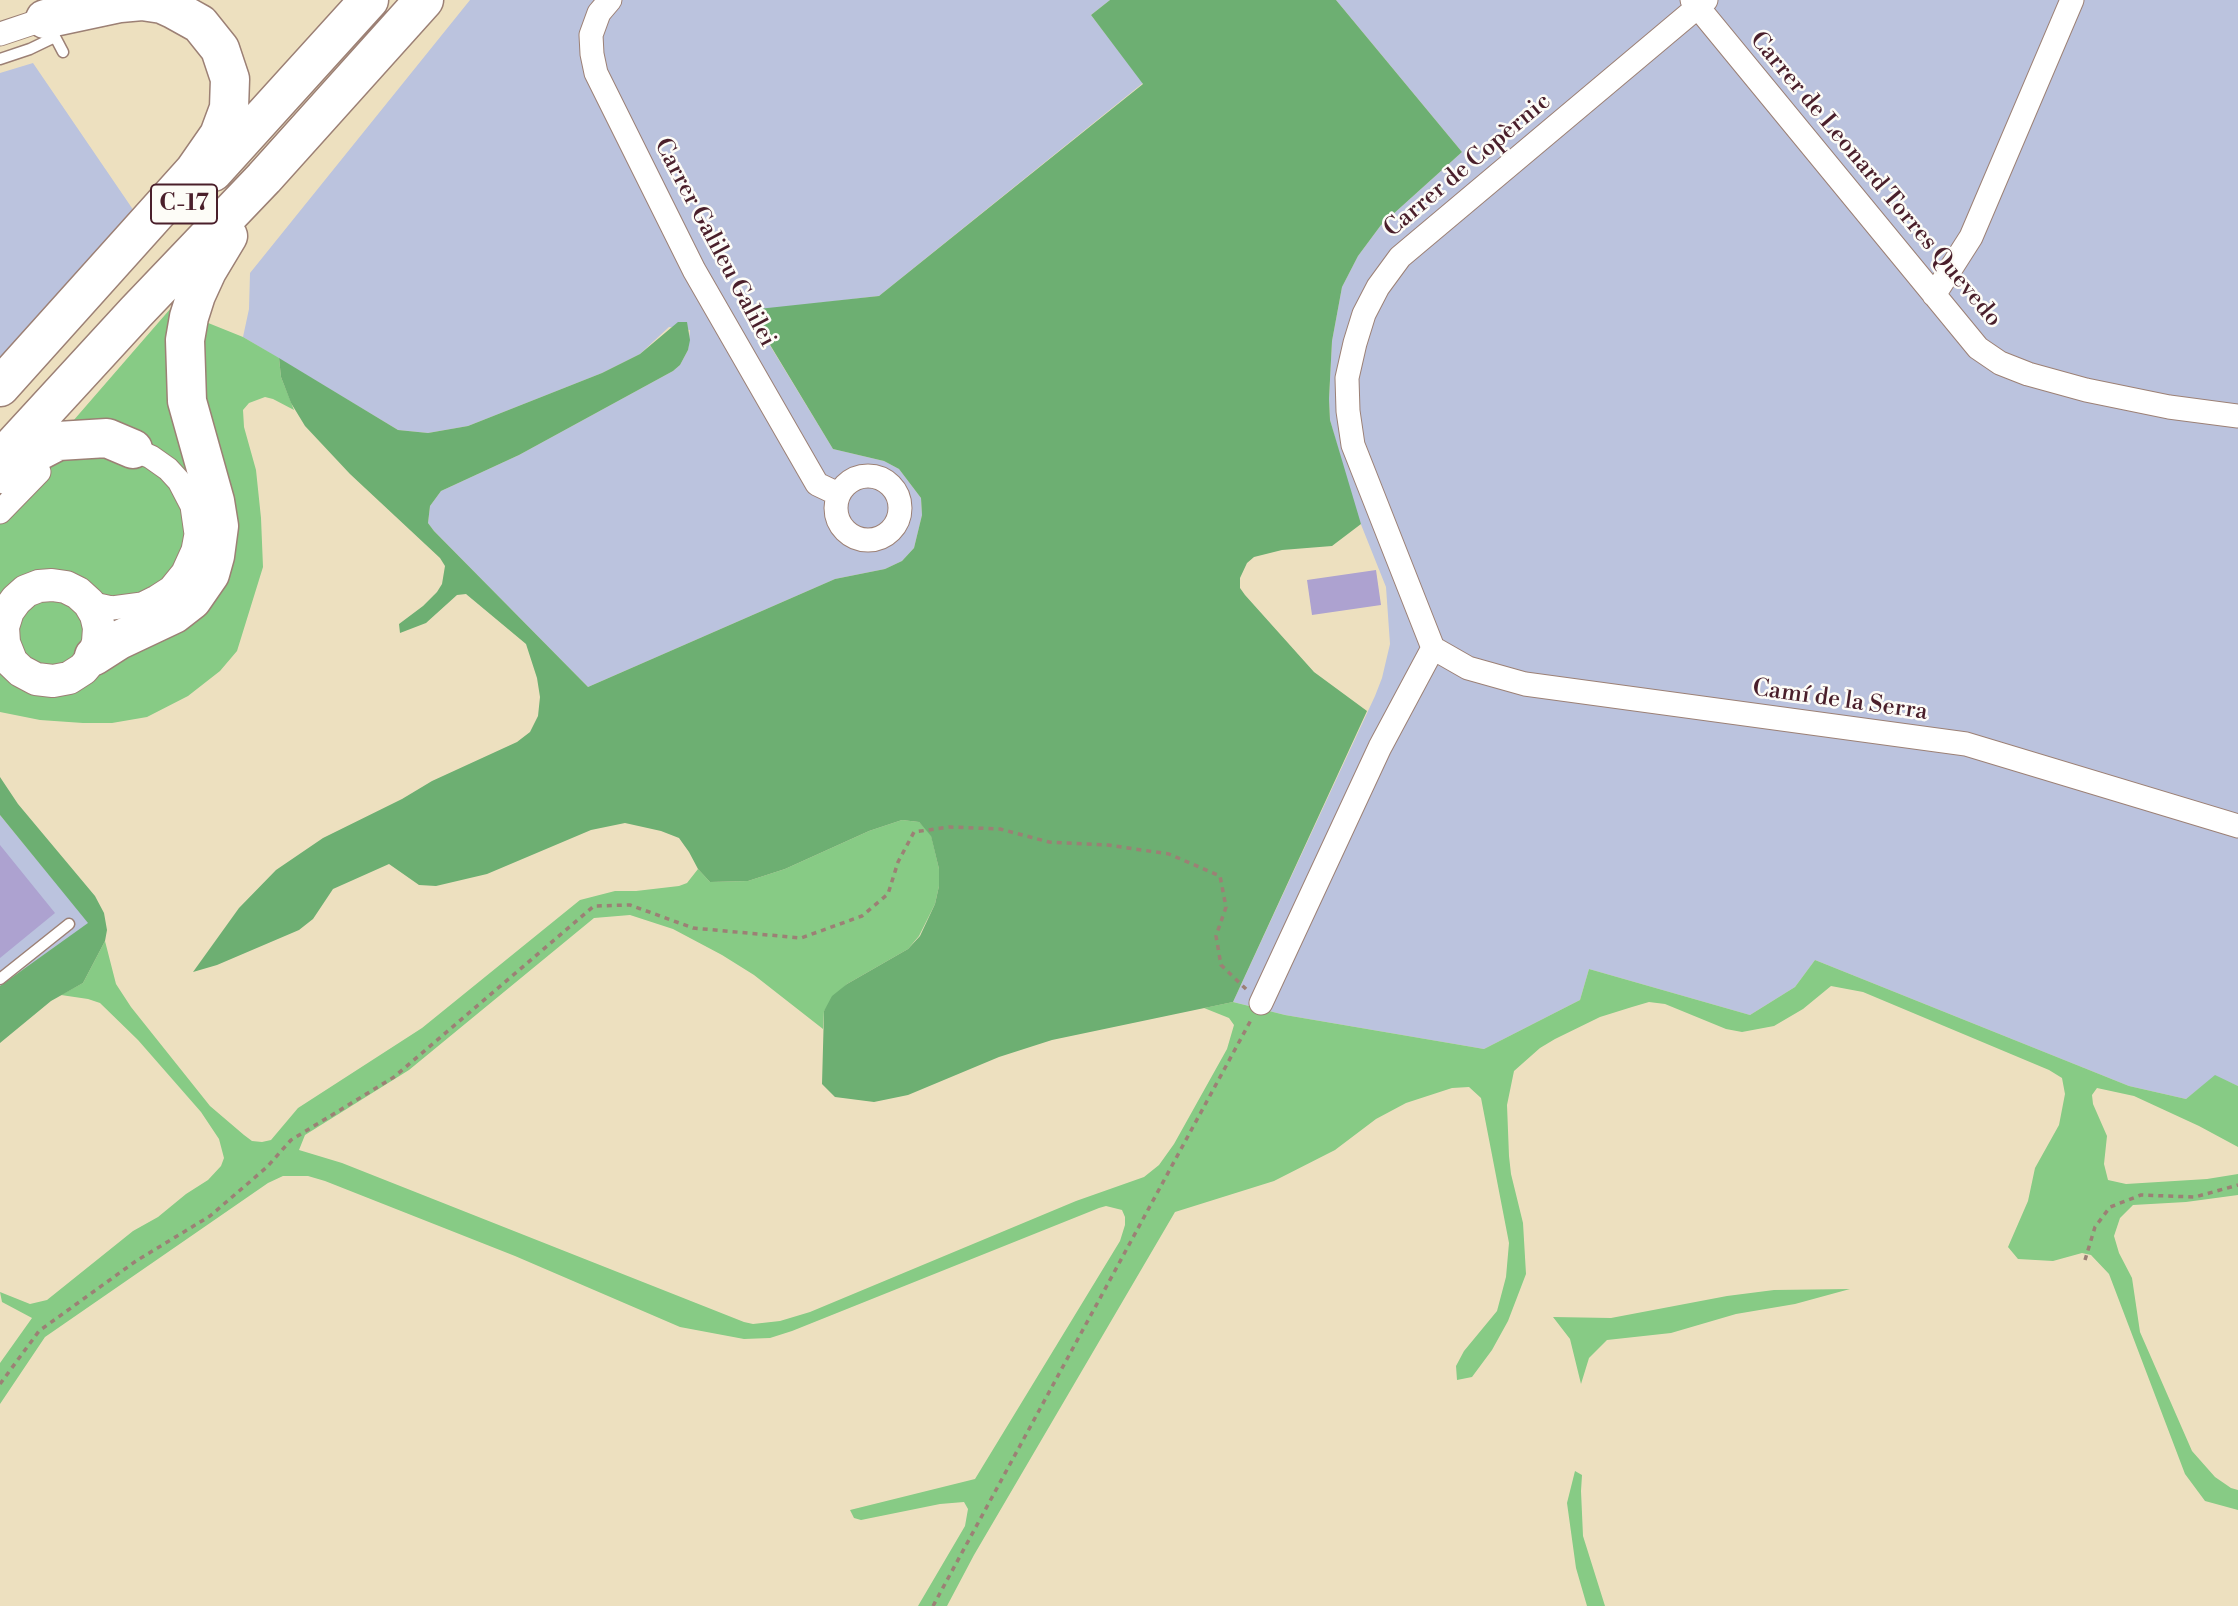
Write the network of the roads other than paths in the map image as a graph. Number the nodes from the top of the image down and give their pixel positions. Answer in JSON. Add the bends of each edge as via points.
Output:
{"nodes":[{"id":1,"x":98,"y":0,"type":"edge"},
{"id":2,"x":369,"y":0,"type":"edge"},
{"id":3,"x":424,"y":0,"type":"edge"},
{"id":4,"x":610,"y":0,"type":"edge"},
{"id":5,"x":2072,"y":0,"type":"edge"},
{"id":6,"x":1698,"y":2,"type":"edge"},
{"id":7,"x":50,"y":28,"type":"junction"},
{"id":8,"x":0,"y":34,"type":"edge"},
{"id":9,"x":63,"y":52,"type":"dead end"},
{"id":10,"x":0,"y":59,"type":"edge"},
{"id":11,"x":264,"y":178,"type":"junction"},
{"id":12,"x":1934,"y":295,"type":"junction"},
{"id":13,"x":0,"y":387,"type":"edge"},
{"id":14,"x":0,"y":408,"type":"edge"},
{"id":15,"x":2238,"y":416,"type":"edge"},
{"id":16,"x":133,"y":449,"type":"junction"},
{"id":17,"x":0,"y":460,"type":"edge"},
{"id":18,"x":0,"y":485,"type":"edge"},
{"id":19,"x":838,"y":494,"type":"dead end"},
{"id":20,"x":0,"y":512,"type":"edge"},
{"id":21,"x":89,"y":603,"type":"junction"},
{"id":22,"x":4,"y":612,"type":"edge"},
{"id":23,"x":1433,"y":648,"type":"junction"},
{"id":24,"x":5,"y":654,"type":"edge"},
{"id":25,"x":93,"y":656,"type":"junction"},
{"id":26,"x":2238,"y":826,"type":"edge"},
{"id":27,"x":69,"y":924,"type":"dead end"},
{"id":28,"x":0,"y":979,"type":"edge"},
{"id":29,"x":1261,"y":1003,"type":"road end"}],
"edges":[{"from":1,"to":7,"type":"highway"},
{"from":2,"to":14,"type":"highway","number":"C-17"},
{"from":3,"to":11,"type":"highway","number":"C-17"},
{"from":4,"to":19,"type":"street","name":"Carrer Galileu Galilei","via":[[591,35],[596,73],[721,317],[817,484]]},
{"from":5,"to":12,"type":"street","via":[[1971,237]]},
{"from":6,"to":12,"type":"street","name":"Carrer de Leonard Torres Quevedo"},
{"from":6,"to":23,"type":"street","name":"Carrer de Copèrnic","via":[[1400,257],[1364,314],[1348,379],[1353,445]]},
{"from":7,"to":8,"type":"street"},
{"from":7,"to":9,"type":"lane"},
{"from":7,"to":10,"type":"lane","via":[[30,49]]},
{"from":7,"to":13,"type":"highway","via":[[120,3],[162,4],[200,24],[220,49],[230,79],[229,108],[219,135],[194,171]]},
{"from":11,"to":17,"type":"highway","number":"C-17"},
{"from":11,"to":25,"type":"highway","via":[[207,271],[189,317],[187,401],[219,526],[210,575],[192,600],[174,614]]},
{"from":12,"to":15,"type":"street","name":"Carrer de Leonard Torres Quevedo","via":[[1978,348],[2009,367],[2086,390]]},
{"from":16,"to":18,"type":"highway","via":[[107,438],[58,441],[35,453]]},
{"from":16,"to":20,"type":"street","via":[[92,449],[48,465]]},
{"from":16,"to":21,"type":"street","via":[[168,469],[188,495],[195,526],[193,550],[170,588],[149,601],[112,608]]},
{"from":21,"to":22,"type":"main road","via":[[66,587],[39,586],[26,591]]},
{"from":21,"to":25,"type":"main road","via":[[99,628]]},
{"from":22,"to":24,"type":"main road"},
{"from":23,"to":26,"type":"street","name":"Camí de la Serra","via":[[1468,668],[1525,684],[1966,744]]},
{"from":23,"to":29,"type":"street","via":[[1380,747]]},
{"from":24,"to":25,"type":"main road","via":[[21,671],[52,681],[69,678]]},
{"from":27,"to":28,"type":"lane"}]}
